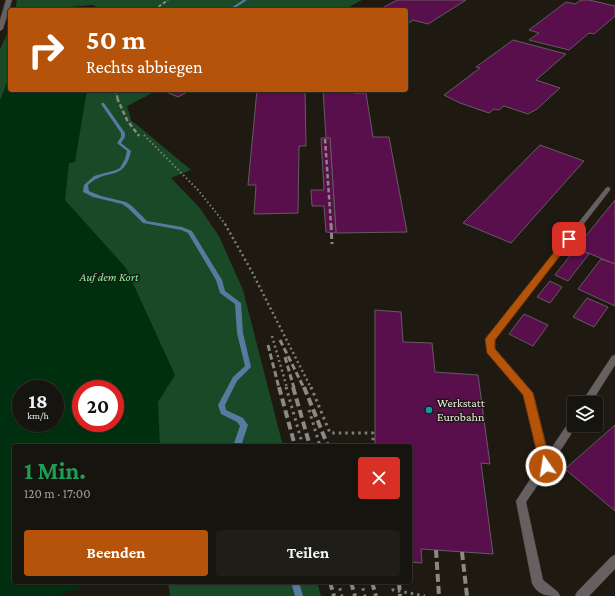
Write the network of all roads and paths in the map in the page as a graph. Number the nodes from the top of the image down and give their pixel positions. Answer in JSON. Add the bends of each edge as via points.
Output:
{"nodes":[{"id":1,"x":9,"y":0,"type":"edge"},
{"id":2,"x":0,"y":29,"type":"edge"},
{"id":3,"x":144,"y":135,"type":"dead end"},
{"id":4,"x":608,"y":190,"type":"dead end"},
{"id":5,"x":272,"y":336,"type":"dead end"},
{"id":6,"x":615,"y":358,"type":"edge"},
{"id":7,"x":591,"y":396,"type":"edge"},
{"id":8,"x":309,"y":410,"type":"dead end"},
{"id":9,"x":568,"y":432,"type":"edge"},
{"id":10,"x":302,"y":444,"type":"edge"},
{"id":11,"x":319,"y":444,"type":"edge"},
{"id":12,"x":373,"y":444,"type":"edge"},
{"id":13,"x":546,"y":466,"type":"junction"},
{"id":14,"x":615,"y":561,"type":"edge"},
{"id":15,"x":339,"y":584,"type":"edge"},
{"id":16,"x":362,"y":584,"type":"edge"},
{"id":17,"x":393,"y":584,"type":"edge"},
{"id":18,"x":342,"y":596,"type":"edge"},
{"id":19,"x":366,"y":596,"type":"edge"},
{"id":20,"x":425,"y":596,"type":"edge"},
{"id":21,"x":554,"y":596,"type":"edge"},
{"id":22,"x":581,"y":596,"type":"edge"}],
"edges":[{"from":1,"to":2,"type":"street"},
{"from":3,"to":12,"type":"path","via":[[209,203],[231,233],[299,362],[330,433],[373,432]]},
{"from":4,"to":13,"type":"lane","via":[[490,339],[491,350],[528,393]]},
{"from":5,"to":10,"type":"path"},
{"from":6,"to":7,"type":"lane"},
{"from":8,"to":11,"type":"path"},
{"from":9,"to":13,"type":"lane"},
{"from":13,"to":21,"type":"lane","via":[[521,501],[538,583]]},
{"from":14,"to":22,"type":"lane"},
{"from":15,"to":18,"type":"path"},
{"from":16,"to":19,"type":"path"},
{"from":17,"to":20,"type":"path","via":[[393,590]]}]}
